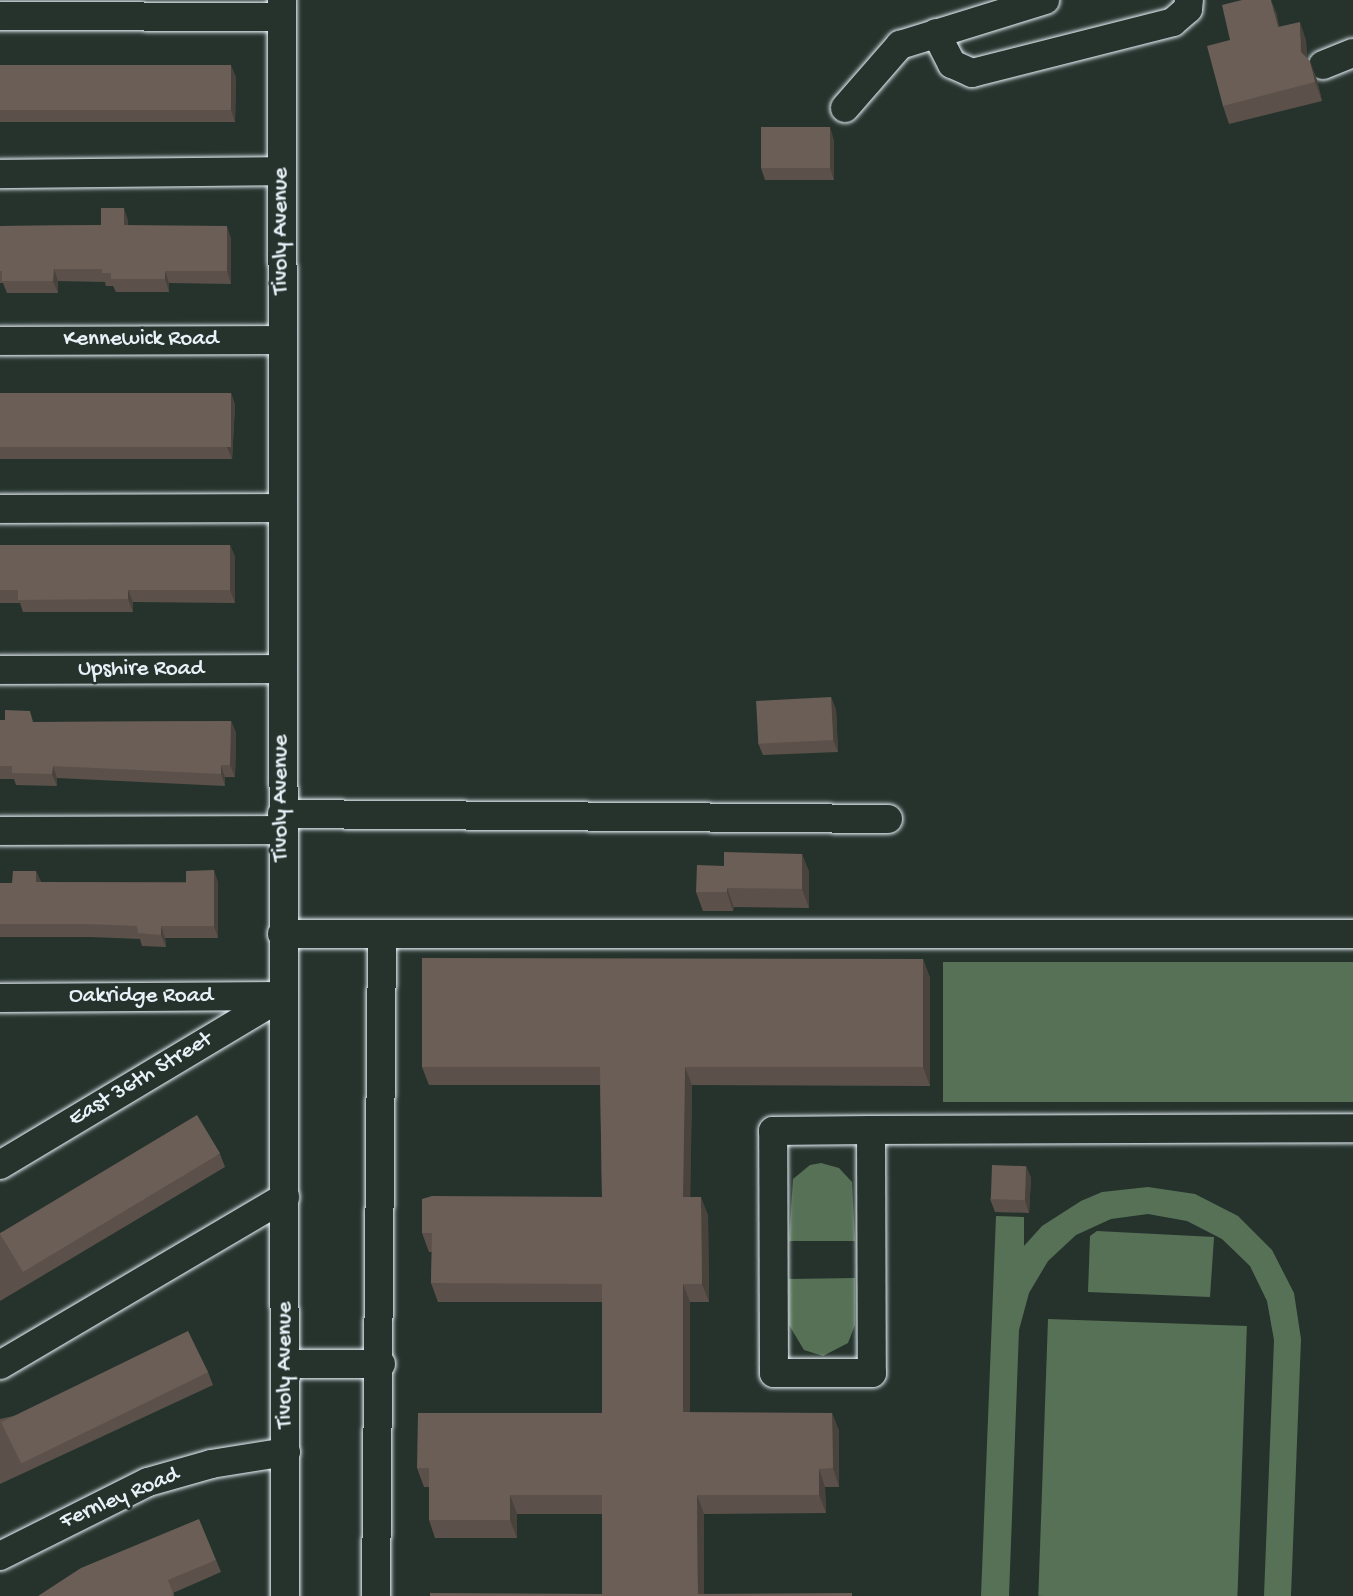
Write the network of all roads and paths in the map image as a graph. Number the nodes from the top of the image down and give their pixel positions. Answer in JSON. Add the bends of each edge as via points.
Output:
{"nodes":[{"id":1,"x":1045,"y":0,"type":"edge"},
{"id":2,"x":1189,"y":0,"type":"edge"},
{"id":3,"x":282,"y":9,"type":"edge"},
{"id":4,"x":0,"y":16,"type":"edge"},
{"id":5,"x":936,"y":33,"type":"junction"},
{"id":6,"x":1353,"y":53,"type":"edge"},
{"id":7,"x":1324,"y":65,"type":"dead end"},
{"id":8,"x":845,"y":108,"type":"dead end"},
{"id":9,"x":282,"y":171,"type":"junction"},
{"id":10,"x":0,"y":174,"type":"edge"},
{"id":11,"x":282,"y":340,"type":"junction"},
{"id":12,"x":0,"y":341,"type":"edge"},
{"id":13,"x":282,"y":508,"type":"junction"},
{"id":14,"x":0,"y":509,"type":"edge"},
{"id":15,"x":282,"y":669,"type":"junction"},
{"id":16,"x":0,"y":670,"type":"edge"},
{"id":17,"x":888,"y":819,"type":"dead end"},
{"id":18,"x":282,"y":822,"type":"junction"},
{"id":19,"x":0,"y":831,"type":"edge"},
{"id":20,"x":282,"y":933,"type":"junction"},
{"id":21,"x":1353,"y":934,"type":"edge"},
{"id":22,"x":382,"y":935,"type":"junction"},
{"id":23,"x":282,"y":996,"type":"junction"},
{"id":24,"x":0,"y":998,"type":"edge"},
{"id":25,"x":1353,"y":1128,"type":"edge"},
{"id":26,"x":871,"y":1130,"type":"junction"},
{"id":27,"x":0,"y":1165,"type":"edge"},
{"id":28,"x":285,"y":1197,"type":"junction"},
{"id":29,"x":286,"y":1364,"type":"junction"},
{"id":30,"x":381,"y":1364,"type":"junction"},
{"id":31,"x":0,"y":1365,"type":"edge"},
{"id":32,"x":286,"y":1452,"type":"junction"},
{"id":33,"x":0,"y":1556,"type":"edge"},
{"id":34,"x":285,"y":1596,"type":"edge"},
{"id":35,"x":376,"y":1596,"type":"edge"}],
"edges":[{"from":1,"to":5,"type":"street"},
{"from":2,"to":5,"type":"street","via":[[1188,9],[1172,22],[972,73],[952,64]]},
{"from":3,"to":4,"type":"street"},
{"from":3,"to":9,"type":"street","name":"Tivoly Avenue"},
{"from":5,"to":8,"type":"street","via":[[900,45]]},
{"from":6,"to":7,"type":"street"},
{"from":9,"to":10,"type":"street"},
{"from":9,"to":11,"type":"street","name":"Tivoly Avenue"},
{"from":11,"to":12,"type":"street","name":"Kennewick Road"},
{"from":11,"to":13,"type":"street","name":"Tivoly Avenue"},
{"from":13,"to":14,"type":"street"},
{"from":13,"to":15,"type":"street","name":"Tivoly Avenue"},
{"from":15,"to":16,"type":"street","name":"Upshire Road"},
{"from":15,"to":18,"type":"street","name":"Tivoly Avenue"},
{"from":17,"to":18,"type":"street"},
{"from":18,"to":19,"type":"street"},
{"from":18,"to":20,"type":"street","name":"Tivoly Avenue"},
{"from":20,"to":22,"type":"street"},
{"from":20,"to":23,"type":"street","name":"Tivoly Avenue"},
{"from":21,"to":22,"type":"street"},
{"from":22,"to":30,"type":"street"},
{"from":23,"to":24,"type":"street","name":"Oakridge Road"},
{"from":23,"to":27,"type":"street","name":"East 36th Street"},
{"from":23,"to":28,"type":"street","name":"Tivoly Avenue"},
{"from":25,"to":26,"type":"street"},
{"from":26,"to":26,"type":"street","via":[[773,1131],[774,1373],[872,1373]]},
{"from":28,"to":29,"type":"street","name":"Tivoly Avenue"},
{"from":28,"to":31,"type":"street"},
{"from":29,"to":30,"type":"street"},
{"from":29,"to":32,"type":"street","name":"Tivoly Avenue"},
{"from":30,"to":35,"type":"street"},
{"from":32,"to":33,"type":"street","name":"Fernley Road","via":[[211,1464],[148,1482]]},
{"from":32,"to":34,"type":"street","name":"Tivoly Avenue"}]}
